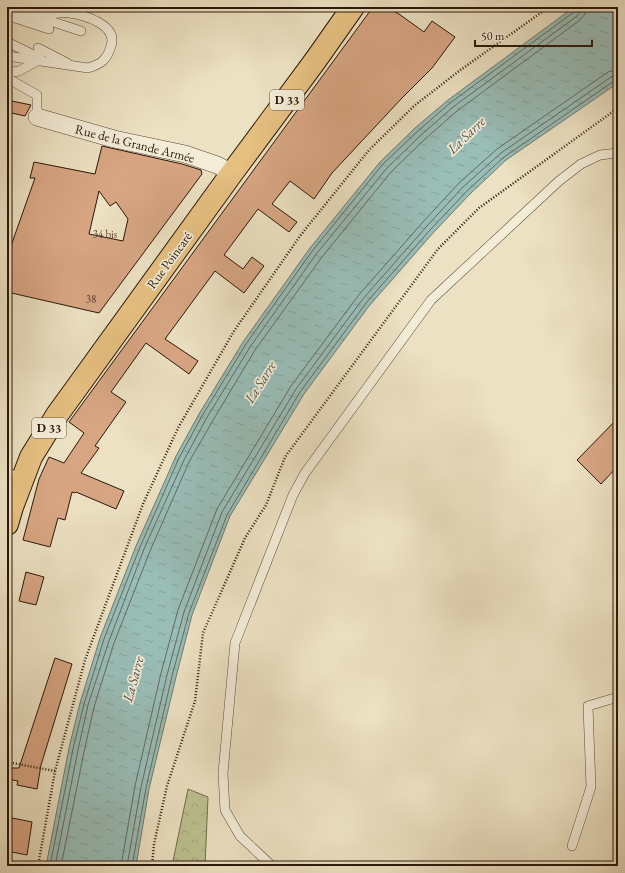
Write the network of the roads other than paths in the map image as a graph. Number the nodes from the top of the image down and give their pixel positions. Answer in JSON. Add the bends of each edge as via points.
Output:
{"nodes":[{"id":1,"x":353,"y":7,"type":"edge"},
{"id":2,"x":7,"y":14,"type":"edge"},
{"id":3,"x":31,"y":14,"type":"junction"},
{"id":4,"x":49,"y":29,"type":"dead end"},
{"id":5,"x":81,"y":31,"type":"dead end"},
{"id":6,"x":7,"y":42,"type":"edge"},
{"id":7,"x":38,"y":48,"type":"dead end"},
{"id":8,"x":7,"y":52,"type":"edge"},
{"id":9,"x":7,"y":56,"type":"edge"},
{"id":10,"x":19,"y":58,"type":"junction"},
{"id":11,"x":37,"y":61,"type":"junction"},
{"id":12,"x":47,"y":62,"type":"junction"},
{"id":13,"x":73,"y":66,"type":"junction"},
{"id":14,"x":7,"y":73,"type":"edge"},
{"id":15,"x":7,"y":78,"type":"edge"},
{"id":16,"x":37,"y":117,"type":"joint"},
{"id":17,"x":618,"y":153,"type":"edge"},
{"id":18,"x":232,"y":173,"type":"junction"},
{"id":19,"x":14,"y":480,"type":"edge"},
{"id":20,"x":7,"y":524,"type":"edge"},
{"id":21,"x":618,"y":697,"type":"edge"},
{"id":22,"x":572,"y":846,"type":"dead end"},
{"id":23,"x":272,"y":866,"type":"edge"}],
"edges":[{"from":1,"to":18,"type":"main road","name":"Rue Poincaré","number":"D 33"},
{"from":2,"to":3,"type":"lane"},
{"from":2,"to":4,"type":"lane"},
{"from":3,"to":5,"type":"lane"},
{"from":3,"to":13,"type":"lane","via":[[68,13],[94,19],[108,28],[113,42],[108,55],[99,64],[88,68]]},
{"from":6,"to":12,"type":"lane"},
{"from":7,"to":13,"type":"lane"},
{"from":8,"to":10,"type":"lane"},
{"from":9,"to":10,"type":"lane"},
{"from":10,"to":11,"type":"lane"},
{"from":11,"to":12,"type":"lane"},
{"from":11,"to":14,"type":"lane","via":[[19,71]]},
{"from":12,"to":13,"type":"lane"},
{"from":15,"to":16,"type":"lane","via":[[37,95]]},
{"from":16,"to":18,"type":"street","name":"Rue de la Grande Armée","via":[[114,139],[185,154]]},
{"from":17,"to":23,"type":"lane","via":[[600,155],[581,164],[559,181],[431,300],[305,473],[293,495],[235,644],[223,773],[225,810],[240,836]]},
{"from":18,"to":19,"type":"main road","name":"Rue Poincaré","number":"D 33","via":[[57,415]]},
{"from":19,"to":20,"type":"main road","name":"Rue Poincaré","number":"D 33","via":[[12,507]]},
{"from":21,"to":22,"type":"lane","via":[[588,706],[591,787]]}]}
